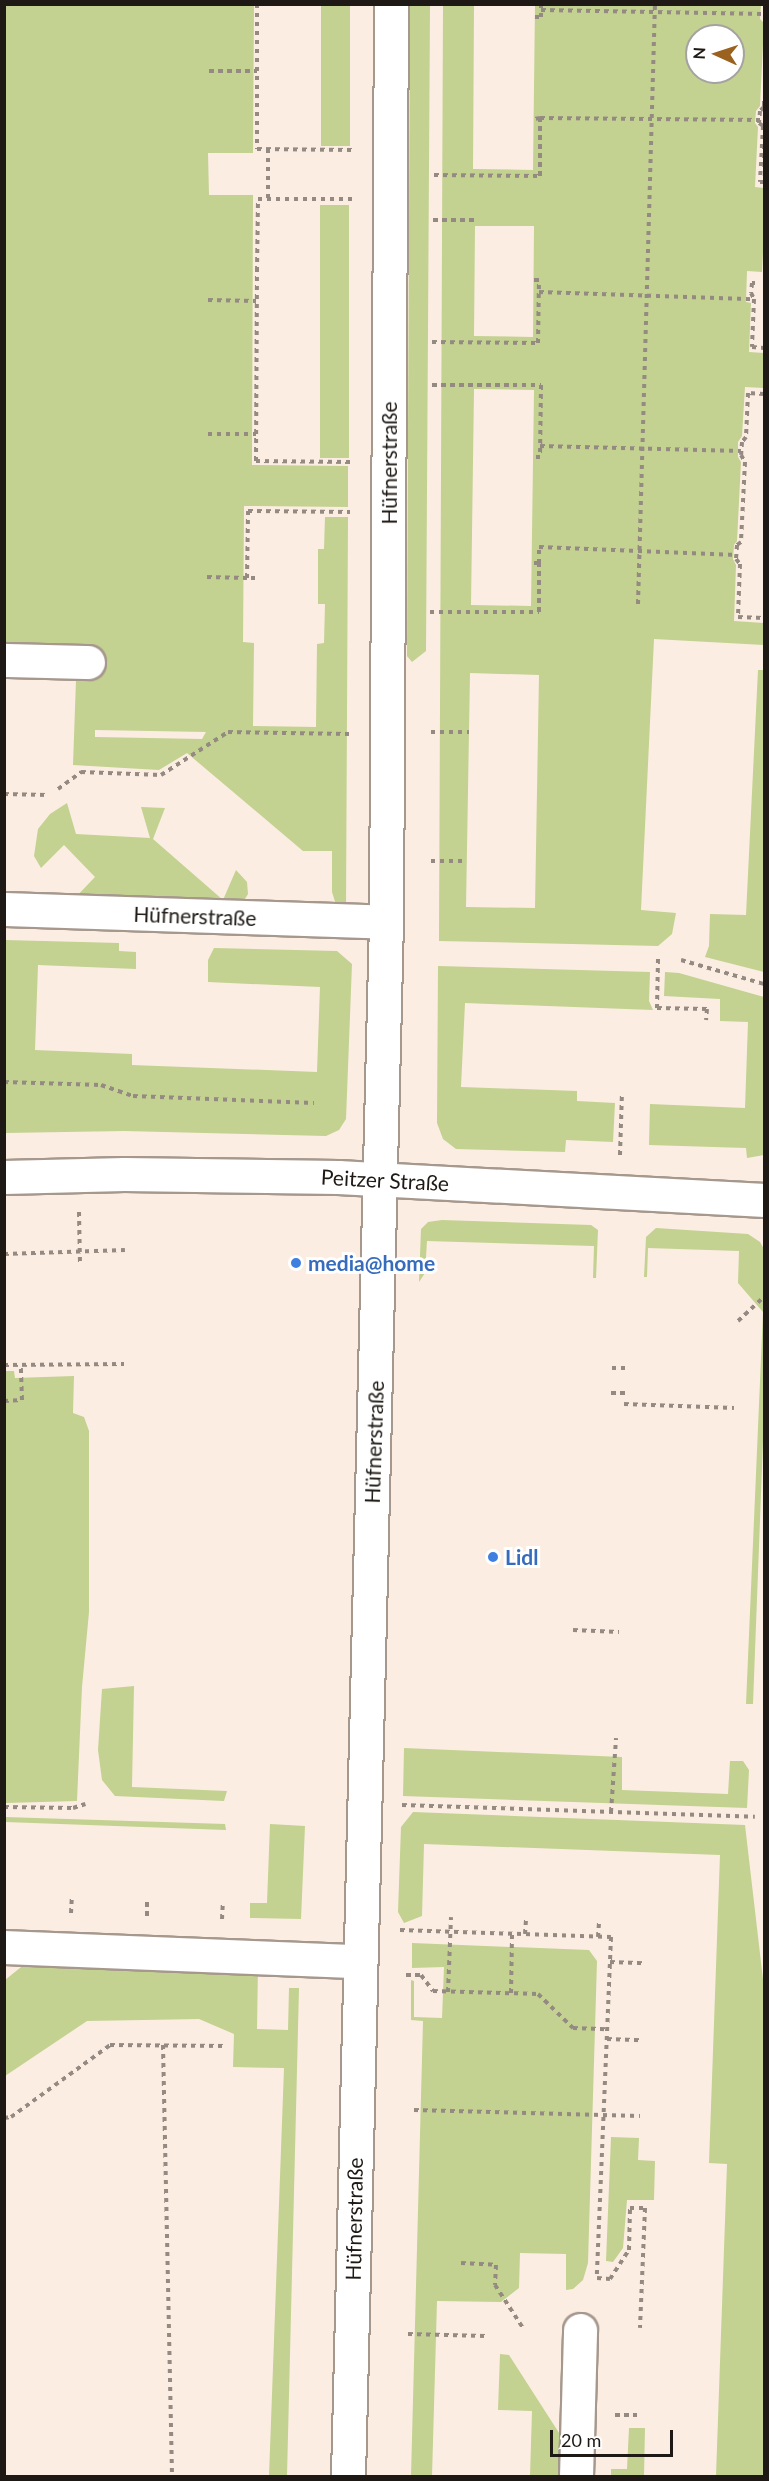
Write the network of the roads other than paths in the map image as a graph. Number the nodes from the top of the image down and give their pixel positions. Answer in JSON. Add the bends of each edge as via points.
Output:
{"nodes":[{"id":1,"x":392,"y":4,"type":"edge"},
{"id":2,"x":4,"y":660,"type":"edge"},
{"id":3,"x":88,"y":662,"type":"dead end"},
{"id":4,"x":4,"y":909,"type":"edge"},
{"id":5,"x":386,"y":922,"type":"junction"},
{"id":6,"x":4,"y":1177,"type":"edge"},
{"id":7,"x":382,"y":1180,"type":"junction"},
{"id":8,"x":765,"y":1200,"type":"edge"},
{"id":9,"x":4,"y":1947,"type":"edge"},
{"id":10,"x":360,"y":1961,"type":"junction"},
{"id":11,"x":580,"y":2330,"type":"dead end"},
{"id":12,"x":348,"y":2476,"type":"edge"},
{"id":13,"x":576,"y":2476,"type":"edge"}],
"edges":[{"from":1,"to":5,"type":"street","name":"Hüfnerstraße"},
{"from":2,"to":3,"type":"street"},
{"from":4,"to":5,"type":"street","name":"Hüfnerstraße"},
{"from":5,"to":7,"type":"street","name":"Hüfnerstraße"},
{"from":6,"to":7,"type":"street","name":"Peitzer Straße","via":[[207,1174]]},
{"from":7,"to":8,"type":"street","name":"Peitzer Straße"},
{"from":7,"to":10,"type":"street","name":"Hüfnerstraße"},
{"from":9,"to":10,"type":"street"},
{"from":10,"to":12,"type":"street","name":"Hüfnerstraße"},
{"from":11,"to":13,"type":"street"}]}
